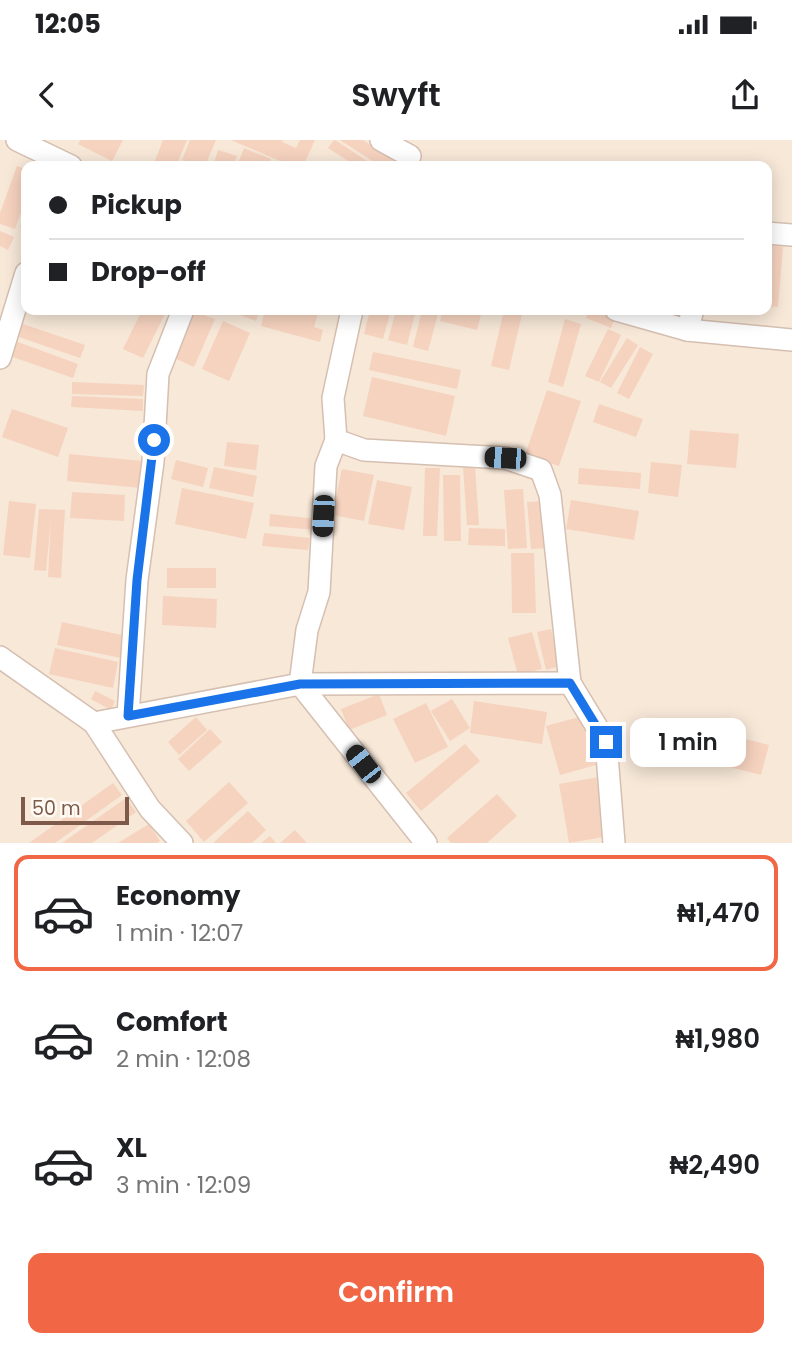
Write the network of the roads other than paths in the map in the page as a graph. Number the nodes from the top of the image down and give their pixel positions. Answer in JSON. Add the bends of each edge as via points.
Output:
{"nodes":[{"id":1,"x":17,"y":140,"type":"edge"},
{"id":2,"x":381,"y":140,"type":"edge"},
{"id":3,"x":412,"y":154,"type":"edge"},
{"id":4,"x":56,"y":161,"type":"edge"},
{"id":5,"x":772,"y":233,"type":"edge"},
{"id":6,"x":792,"y":235,"type":"edge"},
{"id":7,"x":21,"y":289,"type":"edge"},
{"id":8,"x":181,"y":315,"type":"edge"},
{"id":9,"x":351,"y":315,"type":"edge"},
{"id":10,"x":653,"y":315,"type":"edge"},
{"id":11,"x":690,"y":320,"type":"edge"},
{"id":12,"x":788,"y":346,"type":"edge"},
{"id":13,"x":0,"y":358,"type":"edge"},
{"id":14,"x":336,"y":440,"type":"junction"},
{"id":15,"x":0,"y":657,"type":"edge"},
{"id":16,"x":570,"y":683,"type":"junction"},
{"id":17,"x":300,"y":684,"type":"junction"},
{"id":18,"x":128,"y":716,"type":"junction"},
{"id":19,"x":94,"y":723,"type":"junction"},
{"id":20,"x":182,"y":843,"type":"edge"},
{"id":21,"x":426,"y":843,"type":"edge"},
{"id":22,"x":614,"y":843,"type":"edge"}],
"edges":[{"from":1,"to":4,"type":"street"},
{"from":2,"to":3,"type":"street"},
{"from":5,"to":6,"type":"street"},
{"from":7,"to":13,"type":"street"},
{"from":8,"to":18,"type":"street","via":[[158,374]]},
{"from":9,"to":14,"type":"street","via":[[333,398]]},
{"from":10,"to":11,"type":"street"},
{"from":11,"to":12,"type":"street"},
{"from":14,"to":16,"type":"street","via":[[364,450],[505,458],[541,470],[550,495]]},
{"from":14,"to":17,"type":"street","via":[[326,466],[318,592]]},
{"from":15,"to":19,"type":"street"},
{"from":16,"to":17,"type":"street"},
{"from":16,"to":22,"type":"street","via":[[606,742]]},
{"from":17,"to":18,"type":"street"},
{"from":17,"to":21,"type":"street"},
{"from":18,"to":19,"type":"street"},
{"from":19,"to":20,"type":"street","via":[[150,809]]}]}
